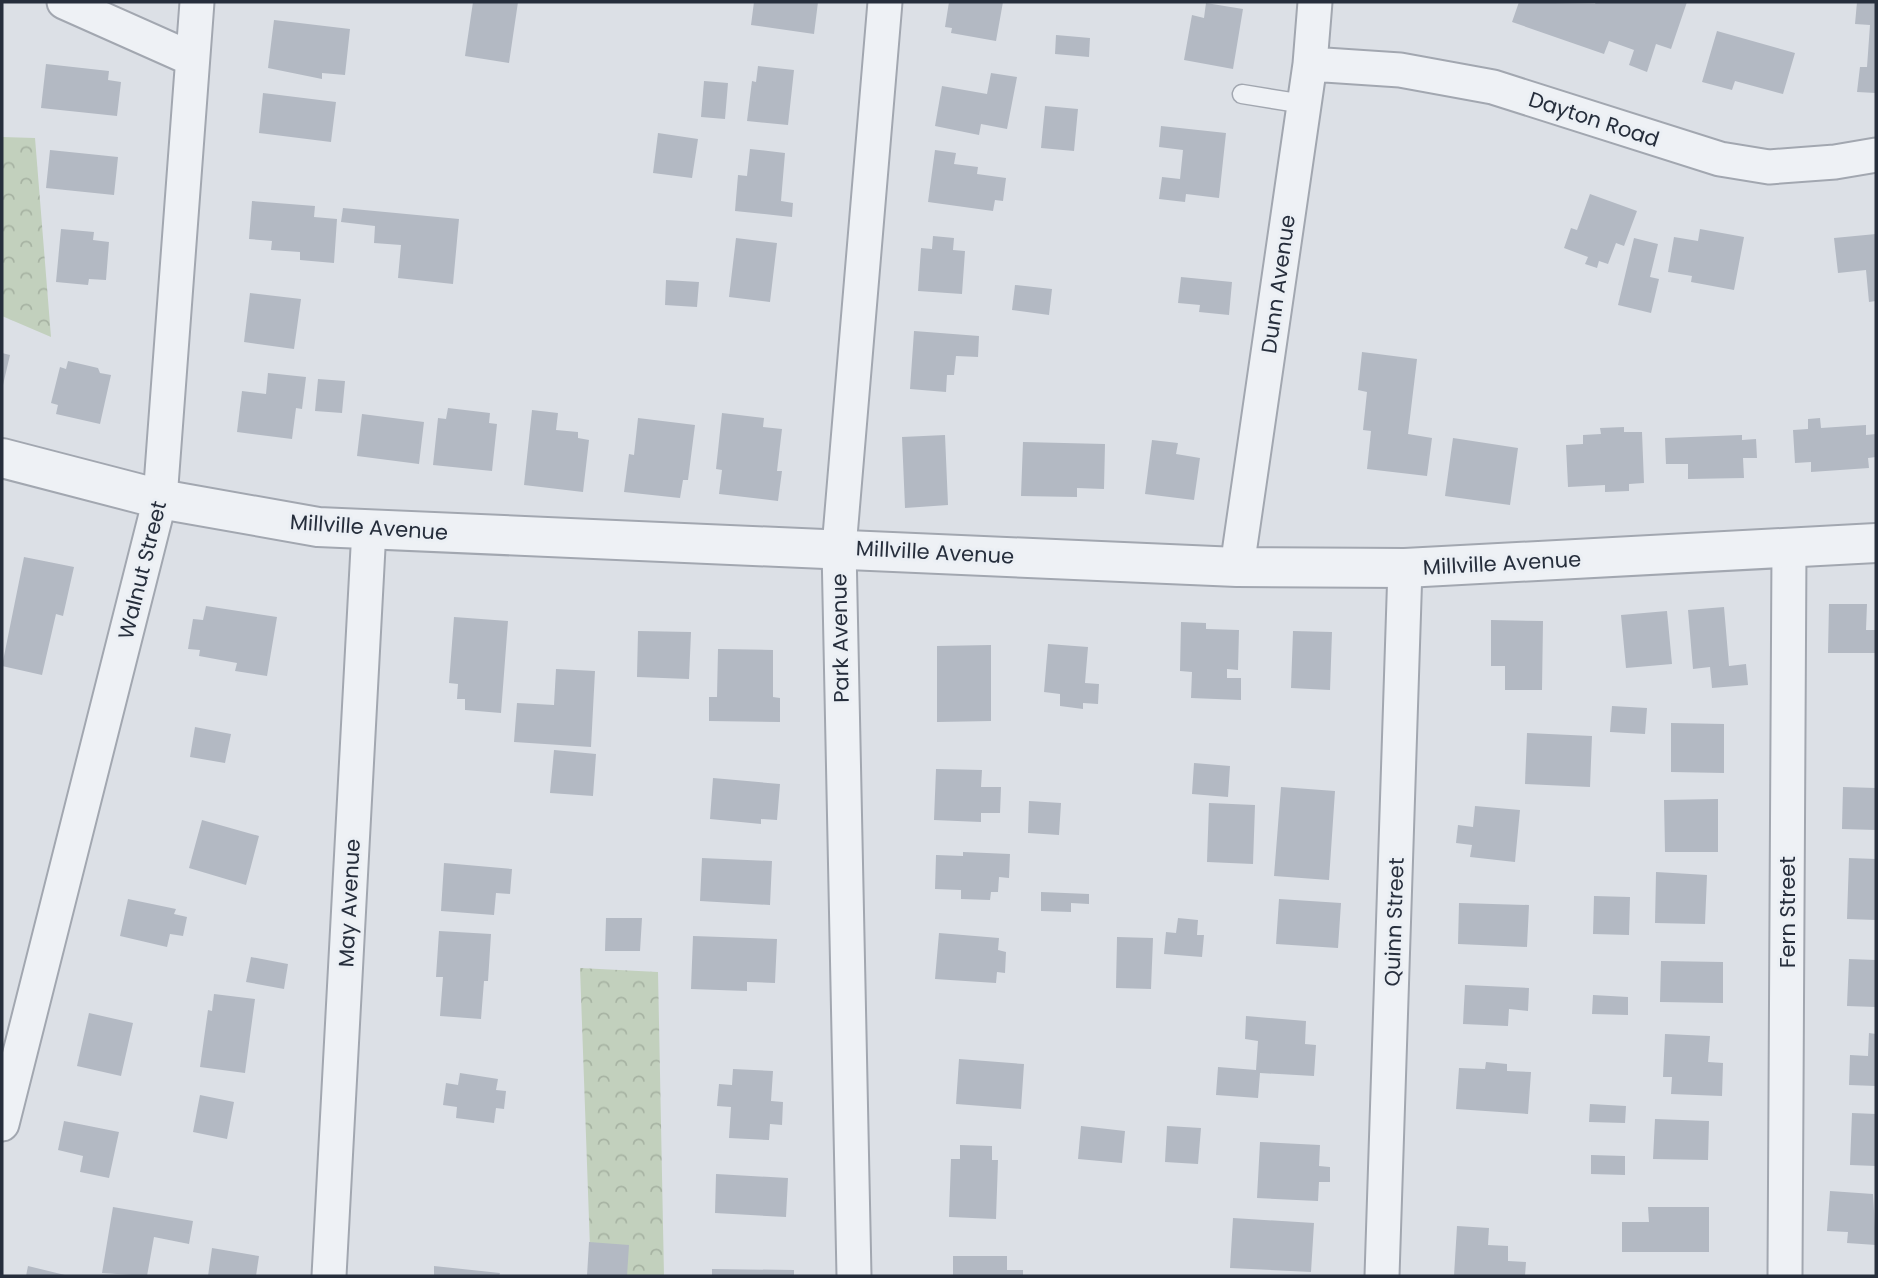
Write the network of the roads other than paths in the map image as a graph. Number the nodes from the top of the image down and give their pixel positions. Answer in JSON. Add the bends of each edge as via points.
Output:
{"nodes":[{"id":1,"x":64,"y":2,"type":"edge"},
{"id":2,"x":197,"y":2,"type":"edge"},
{"id":3,"x":885,"y":2,"type":"edge"},
{"id":4,"x":1315,"y":2,"type":"edge"},
{"id":5,"x":192,"y":59,"type":"junction"},
{"id":6,"x":1310,"y":64,"type":"junction"},
{"id":7,"x":1242,"y":94,"type":"dead end"},
{"id":8,"x":1304,"y":104,"type":"junction"},
{"id":9,"x":1876,"y":155,"type":"edge"},
{"id":10,"x":2,"y":458,"type":"edge"},
{"id":11,"x":160,"y":499,"type":"junction"},
{"id":12,"x":369,"y":529,"type":"junction"},
{"id":13,"x":1876,"y":543,"type":"edge"},
{"id":14,"x":839,"y":548,"type":"junction"},
{"id":15,"x":1789,"y":549,"type":"junction"},
{"id":16,"x":1237,"y":566,"type":"junction"},
{"id":17,"x":1405,"y":568,"type":"junction"},
{"id":18,"x":2,"y":1124,"type":"edge"},
{"id":19,"x":329,"y":1276,"type":"edge"},
{"id":20,"x":854,"y":1276,"type":"edge"},
{"id":21,"x":1382,"y":1276,"type":"edge"},
{"id":22,"x":1785,"y":1276,"type":"edge"}],
"edges":[{"from":1,"to":5,"type":"street"},
{"from":2,"to":5,"type":"street","name":"Walnut Street"},
{"from":3,"to":14,"type":"street","name":"Park Avenue"},
{"from":4,"to":6,"type":"street","name":"Dunn Avenue"},
{"from":5,"to":11,"type":"street","name":"Walnut Street"},
{"from":6,"to":8,"type":"street","name":"Dunn Avenue"},
{"from":6,"to":9,"type":"street","name":"Dayton Road","via":[[1400,70],[1493,87],[1720,159],[1769,167]]},
{"from":7,"to":8,"type":"lane"},
{"from":8,"to":16,"type":"street","name":"Dunn Avenue"},
{"from":10,"to":11,"type":"street","name":"Millville Avenue"},
{"from":11,"to":12,"type":"street","name":"Millville Avenue","via":[[318,527]]},
{"from":11,"to":18,"type":"street","name":"Walnut Street"},
{"from":12,"to":14,"type":"street","name":"Millville Avenue"},
{"from":12,"to":19,"type":"street","name":"May Avenue"},
{"from":13,"to":15,"type":"street","name":"Millville Avenue"},
{"from":14,"to":16,"type":"street","name":"Millville Avenue"},
{"from":14,"to":20,"type":"street","name":"Park Avenue"},
{"from":15,"to":17,"type":"street","name":"Millville Avenue"},
{"from":15,"to":22,"type":"street","name":"Fern Street"},
{"from":16,"to":17,"type":"street","name":"Millville Avenue"},
{"from":17,"to":21,"type":"street","name":"Quinn Street"}]}
